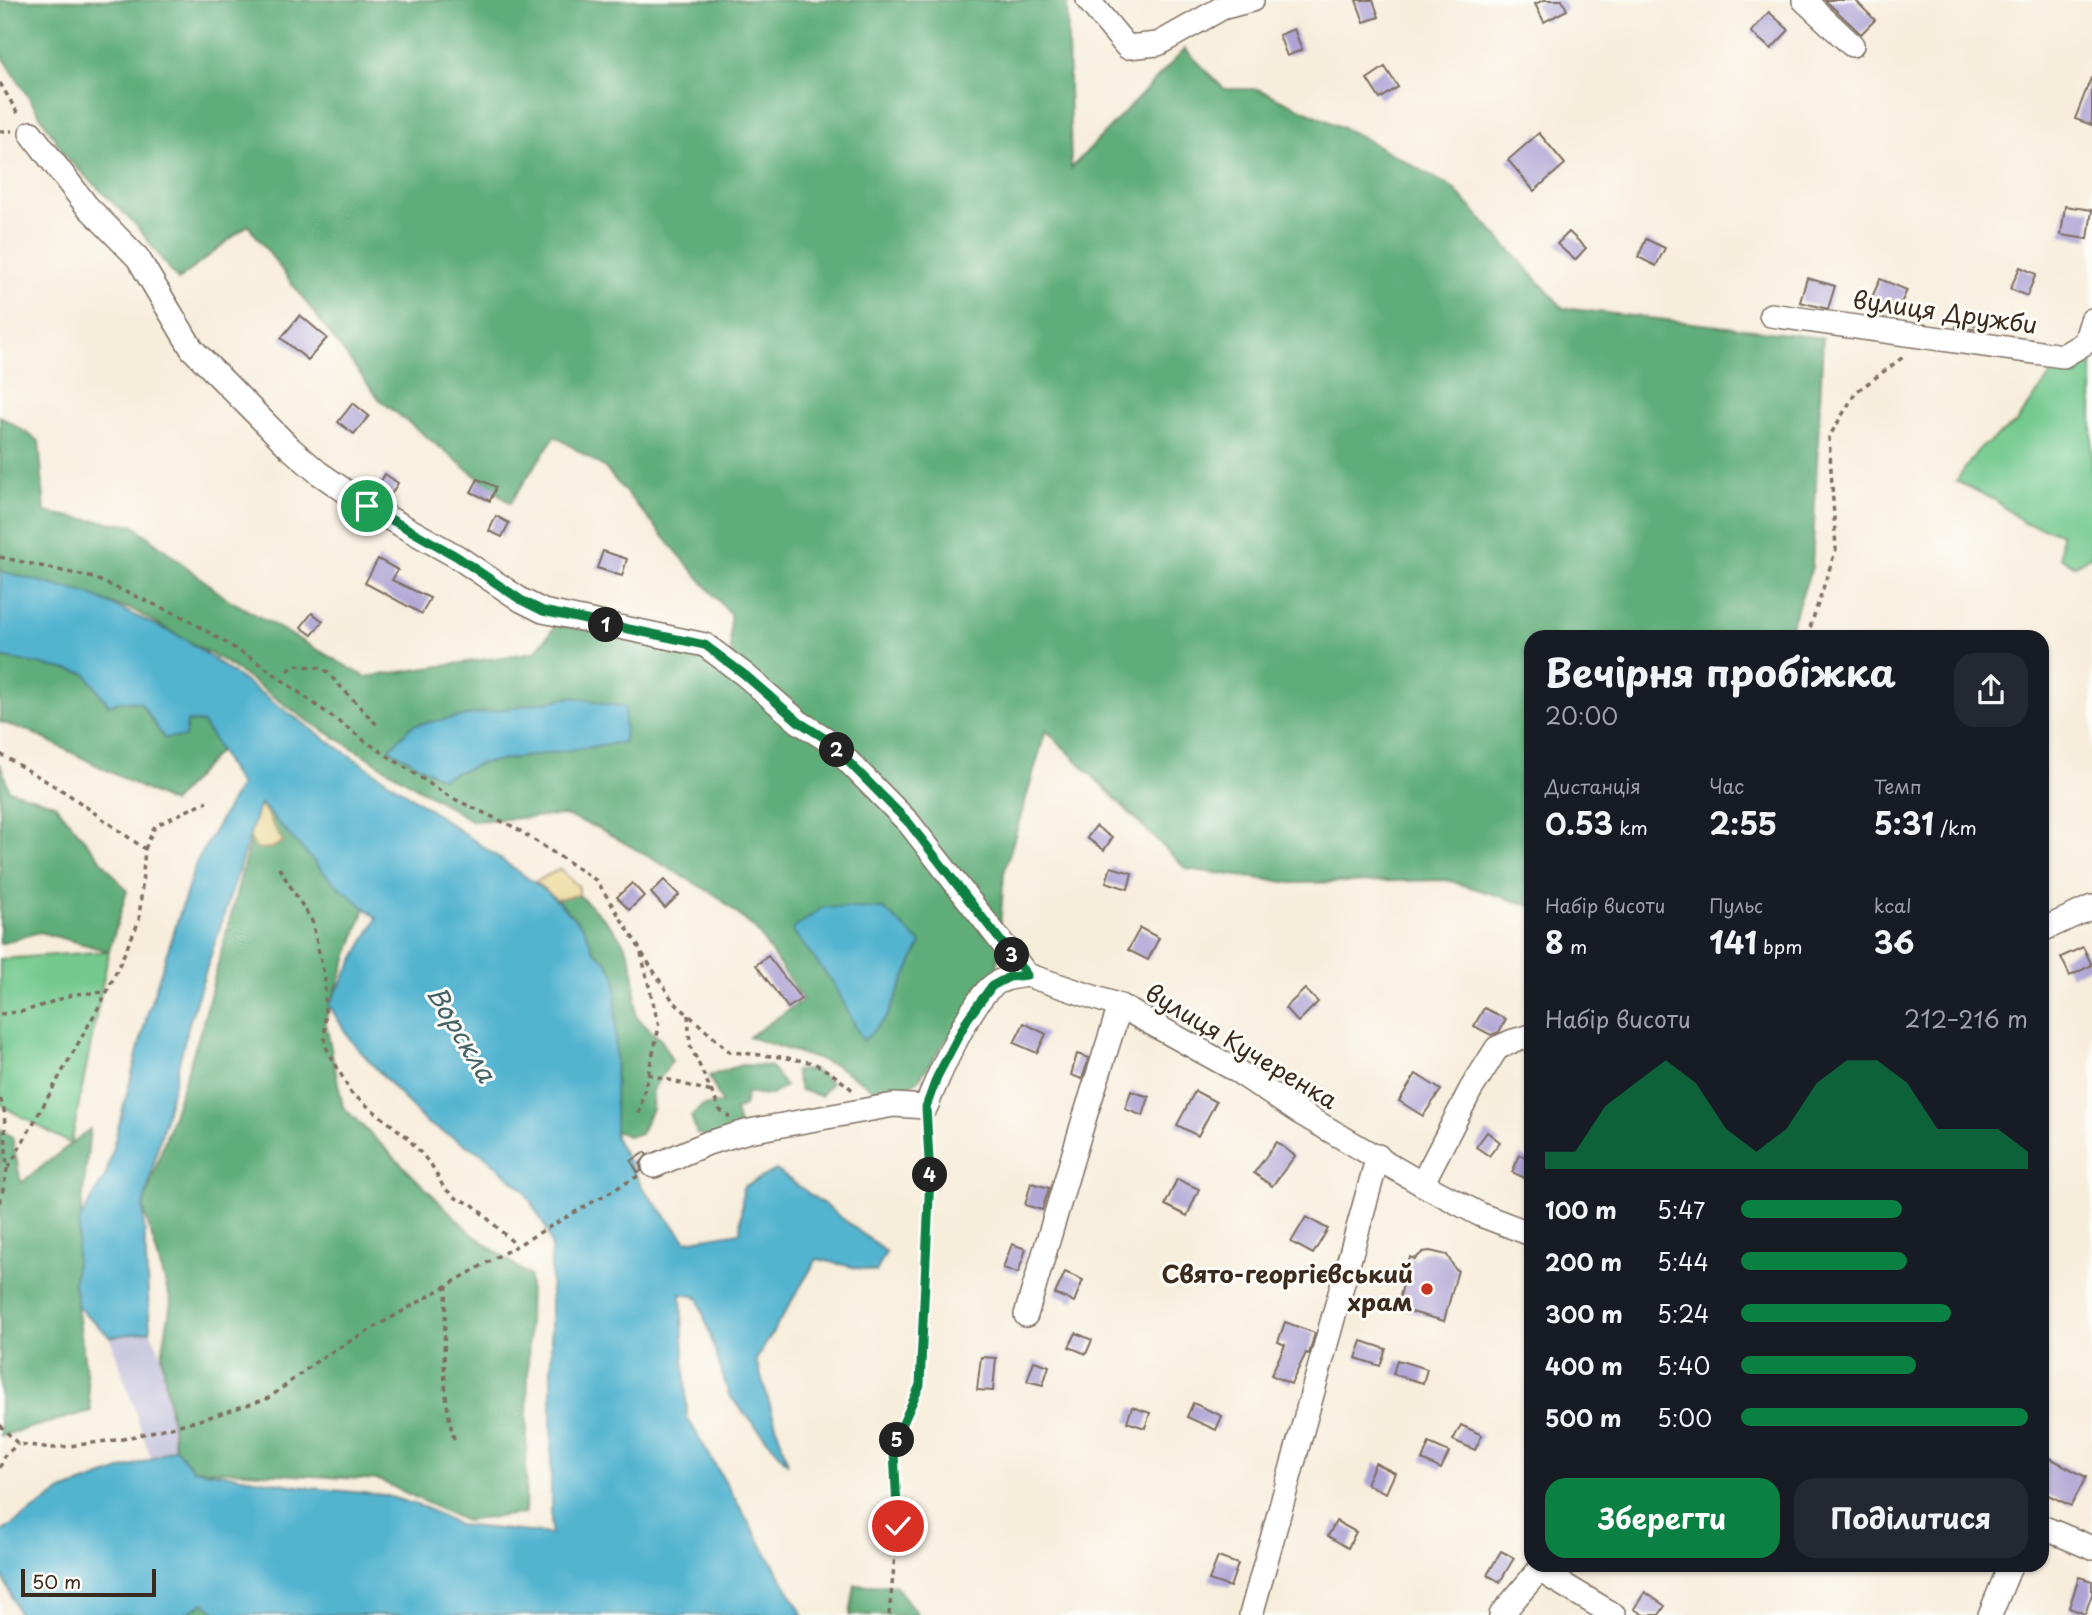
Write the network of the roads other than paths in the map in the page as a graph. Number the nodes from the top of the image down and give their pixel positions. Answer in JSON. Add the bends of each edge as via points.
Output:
{"nodes":[{"id":1,"x":1088,"y":0,"type":"edge"},
{"id":2,"x":1252,"y":0,"type":"edge"},
{"id":3,"x":1804,"y":0,"type":"edge"},
{"id":4,"x":1852,"y":45,"type":"dead end"},
{"id":5,"x":31,"y":133,"type":"road end"},
{"id":6,"x":1771,"y":315,"type":"dead end"},
{"id":7,"x":2092,"y":320,"type":"edge"},
{"id":8,"x":2092,"y":907,"type":"edge"},
{"id":9,"x":2049,"y":927,"type":"edge"},
{"id":10,"x":1027,"y":975,"type":"junction"},
{"id":11,"x":1120,"y":1006,"type":"junction"},
{"id":12,"x":1524,"y":1038,"type":"edge"},
{"id":13,"x":1378,"y":1156,"type":"junction"},
{"id":14,"x":654,"y":1167,"type":"road end"},
{"id":15,"x":1422,"y":1184,"type":"junction"},
{"id":16,"x":1524,"y":1231,"type":"edge"},
{"id":17,"x":1026,"y":1315,"type":"dead end"},
{"id":18,"x":2049,"y":1530,"type":"edge"},
{"id":19,"x":2092,"y":1548,"type":"edge"},
{"id":20,"x":1537,"y":1572,"type":"edge"},
{"id":21,"x":1542,"y":1572,"type":"edge"},
{"id":22,"x":2008,"y":1572,"type":"edge"},
{"id":23,"x":1251,"y":1615,"type":"edge"},
{"id":24,"x":1501,"y":1615,"type":"edge"},
{"id":25,"x":1614,"y":1615,"type":"edge"},
{"id":26,"x":1990,"y":1615,"type":"edge"}],
"edges":[{"from":1,"to":2,"type":"street","via":[[1127,47],[1158,44],[1222,8]]},
{"from":3,"to":4,"type":"street"},
{"from":5,"to":10,"type":"street","via":[[86,205],[138,258],[192,349],[300,457],[367,506],[543,611],[705,645],[826,739],[909,823]]},
{"from":6,"to":7,"type":"street","name":"вулиця Дружби","via":[[2063,356],[2085,343]]},
{"from":8,"to":9,"type":"street"},
{"from":10,"to":11,"type":"street","name":"вулиця Кучеренка"},
{"from":10,"to":14,"type":"street","via":[[992,986],[968,1018],[926,1107],[877,1107],[749,1131]]},
{"from":11,"to":13,"type":"street","name":"вулиця Кучеренка"},
{"from":11,"to":17,"type":"street"},
{"from":12,"to":15,"type":"street","via":[[1497,1048]]},
{"from":13,"to":15,"type":"street","name":"вулиця Кучеренка"},
{"from":13,"to":23,"type":"street"},
{"from":15,"to":16,"type":"street","name":"вулиця Кучеренка"},
{"from":18,"to":19,"type":"street"},
{"from":20,"to":24,"type":"street"},
{"from":21,"to":25,"type":"street"},
{"from":22,"to":26,"type":"street"}]}
